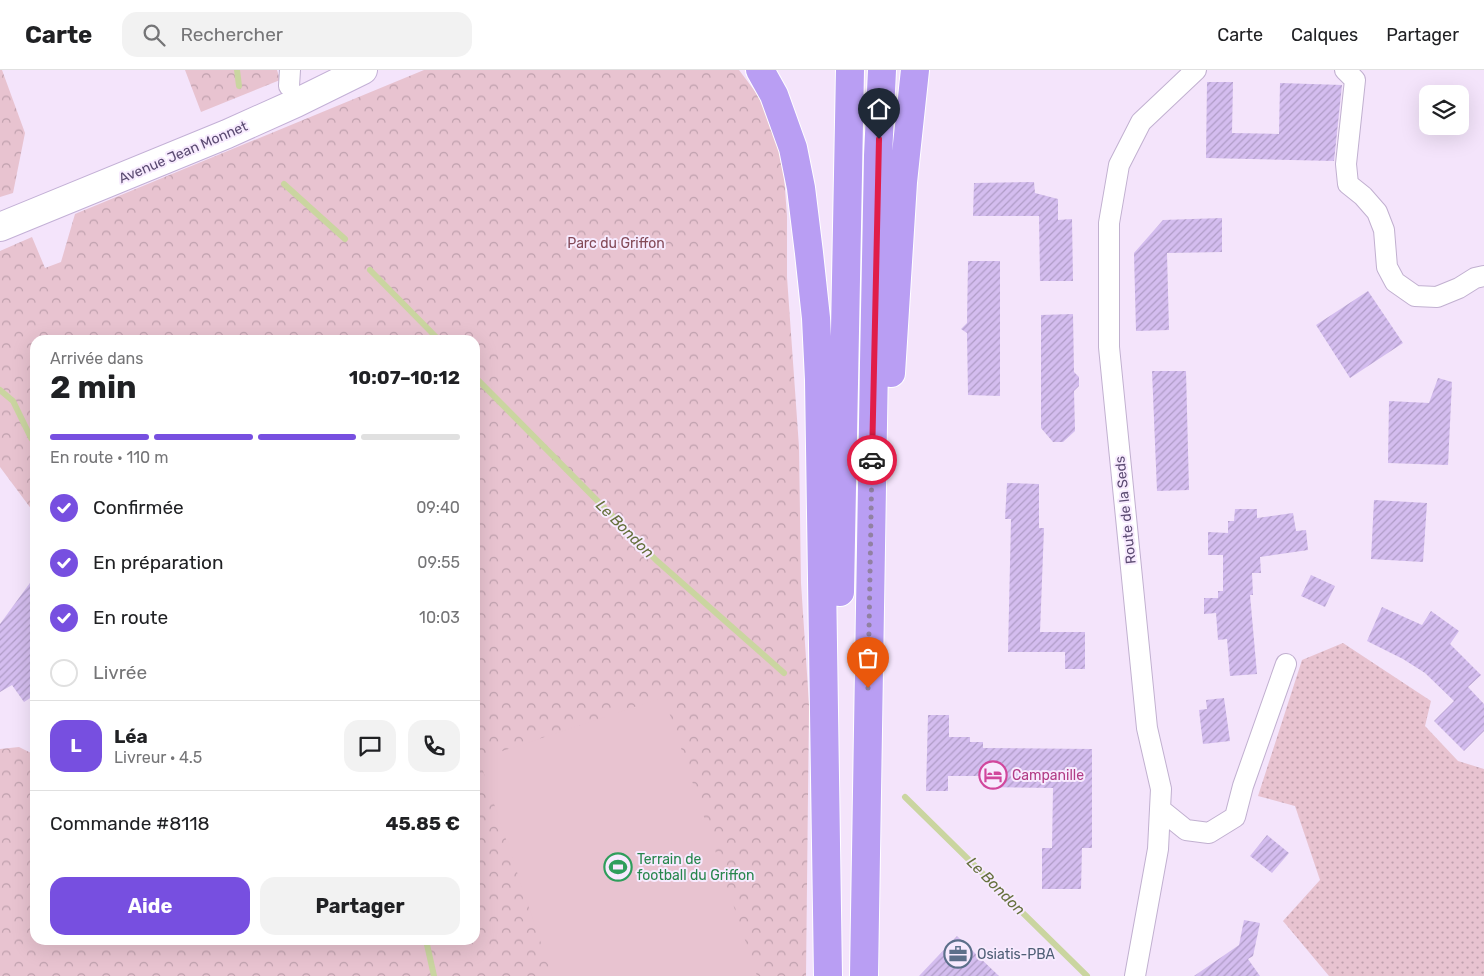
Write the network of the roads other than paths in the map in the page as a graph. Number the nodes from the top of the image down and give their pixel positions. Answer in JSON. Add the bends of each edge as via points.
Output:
{"nodes":[{"id":1,"x":331,"y":70,"type":"edge"},
{"id":2,"x":363,"y":70,"type":"edge"},
{"id":3,"x":760,"y":70,"type":"edge"},
{"id":4,"x":842,"y":70,"type":"edge"},
{"id":5,"x":850,"y":70,"type":"edge"},
{"id":6,"x":882,"y":70,"type":"edge"},
{"id":7,"x":915,"y":70,"type":"edge"},
{"id":8,"x":1196,"y":70,"type":"edge"},
{"id":9,"x":1345,"y":70,"type":"edge"},
{"id":10,"x":290,"y":78,"type":"edge"},
{"id":11,"x":264,"y":107,"type":"junction"},
{"id":12,"x":224,"y":125,"type":"junction"},
{"id":13,"x":848,"y":163,"type":"junction"},
{"id":14,"x":0,"y":210,"type":"edge"},
{"id":15,"x":0,"y":227,"type":"edge"},
{"id":16,"x":1484,"y":276,"type":"edge"},
{"id":17,"x":1286,"y":664,"type":"dead end"},
{"id":18,"x":867,"y":784,"type":"junction"},
{"id":19,"x":1160,"y":809,"type":"junction"},
{"id":20,"x":1139,"y":974,"type":"edge"},
{"id":21,"x":828,"y":976,"type":"edge"},
{"id":22,"x":832,"y":976,"type":"edge"},
{"id":23,"x":864,"y":976,"type":"edge"}],
"edges":[{"from":1,"to":10,"type":"street","name":"Avenue Jean Monnet"},
{"from":2,"to":11,"type":"street","name":"Avenue Jean Monnet","via":[[337,84]]},
{"from":3,"to":21,"type":"highway","via":[[774,95],[793,148],[816,318]]},
{"from":4,"to":13,"type":"highway"},
{"from":5,"to":13,"type":"highway"},
{"from":6,"to":18,"type":"highway","via":[[876,235]]},
{"from":7,"to":18,"type":"highway","via":[[902,182]]},
{"from":8,"to":19,"type":"street","name":"Route de la Seds","via":[[1141,122],[1118,165],[1109,223],[1109,347],[1147,728],[1161,789]]},
{"from":9,"to":16,"type":"street","via":[[1355,80],[1346,164],[1348,184],[1377,212],[1384,230],[1387,267],[1396,282],[1415,296],[1437,297]]},
{"from":10,"to":11,"type":"street","name":"Avenue Jean Monnet"},
{"from":11,"to":12,"type":"street","name":"Avenue Jean Monnet"},
{"from":12,"to":14,"type":"street","name":"Avenue Jean Monnet"},
{"from":12,"to":15,"type":"street","name":"Avenue Jean Monnet"},
{"from":13,"to":22,"type":"highway"},
{"from":17,"to":19,"type":"street","via":[[1235,816],[1209,833],[1186,830]]},
{"from":18,"to":23,"type":"highway"},
{"from":19,"to":20,"type":"street","name":"Route de la Seds","via":[[1158,849]]}]}
